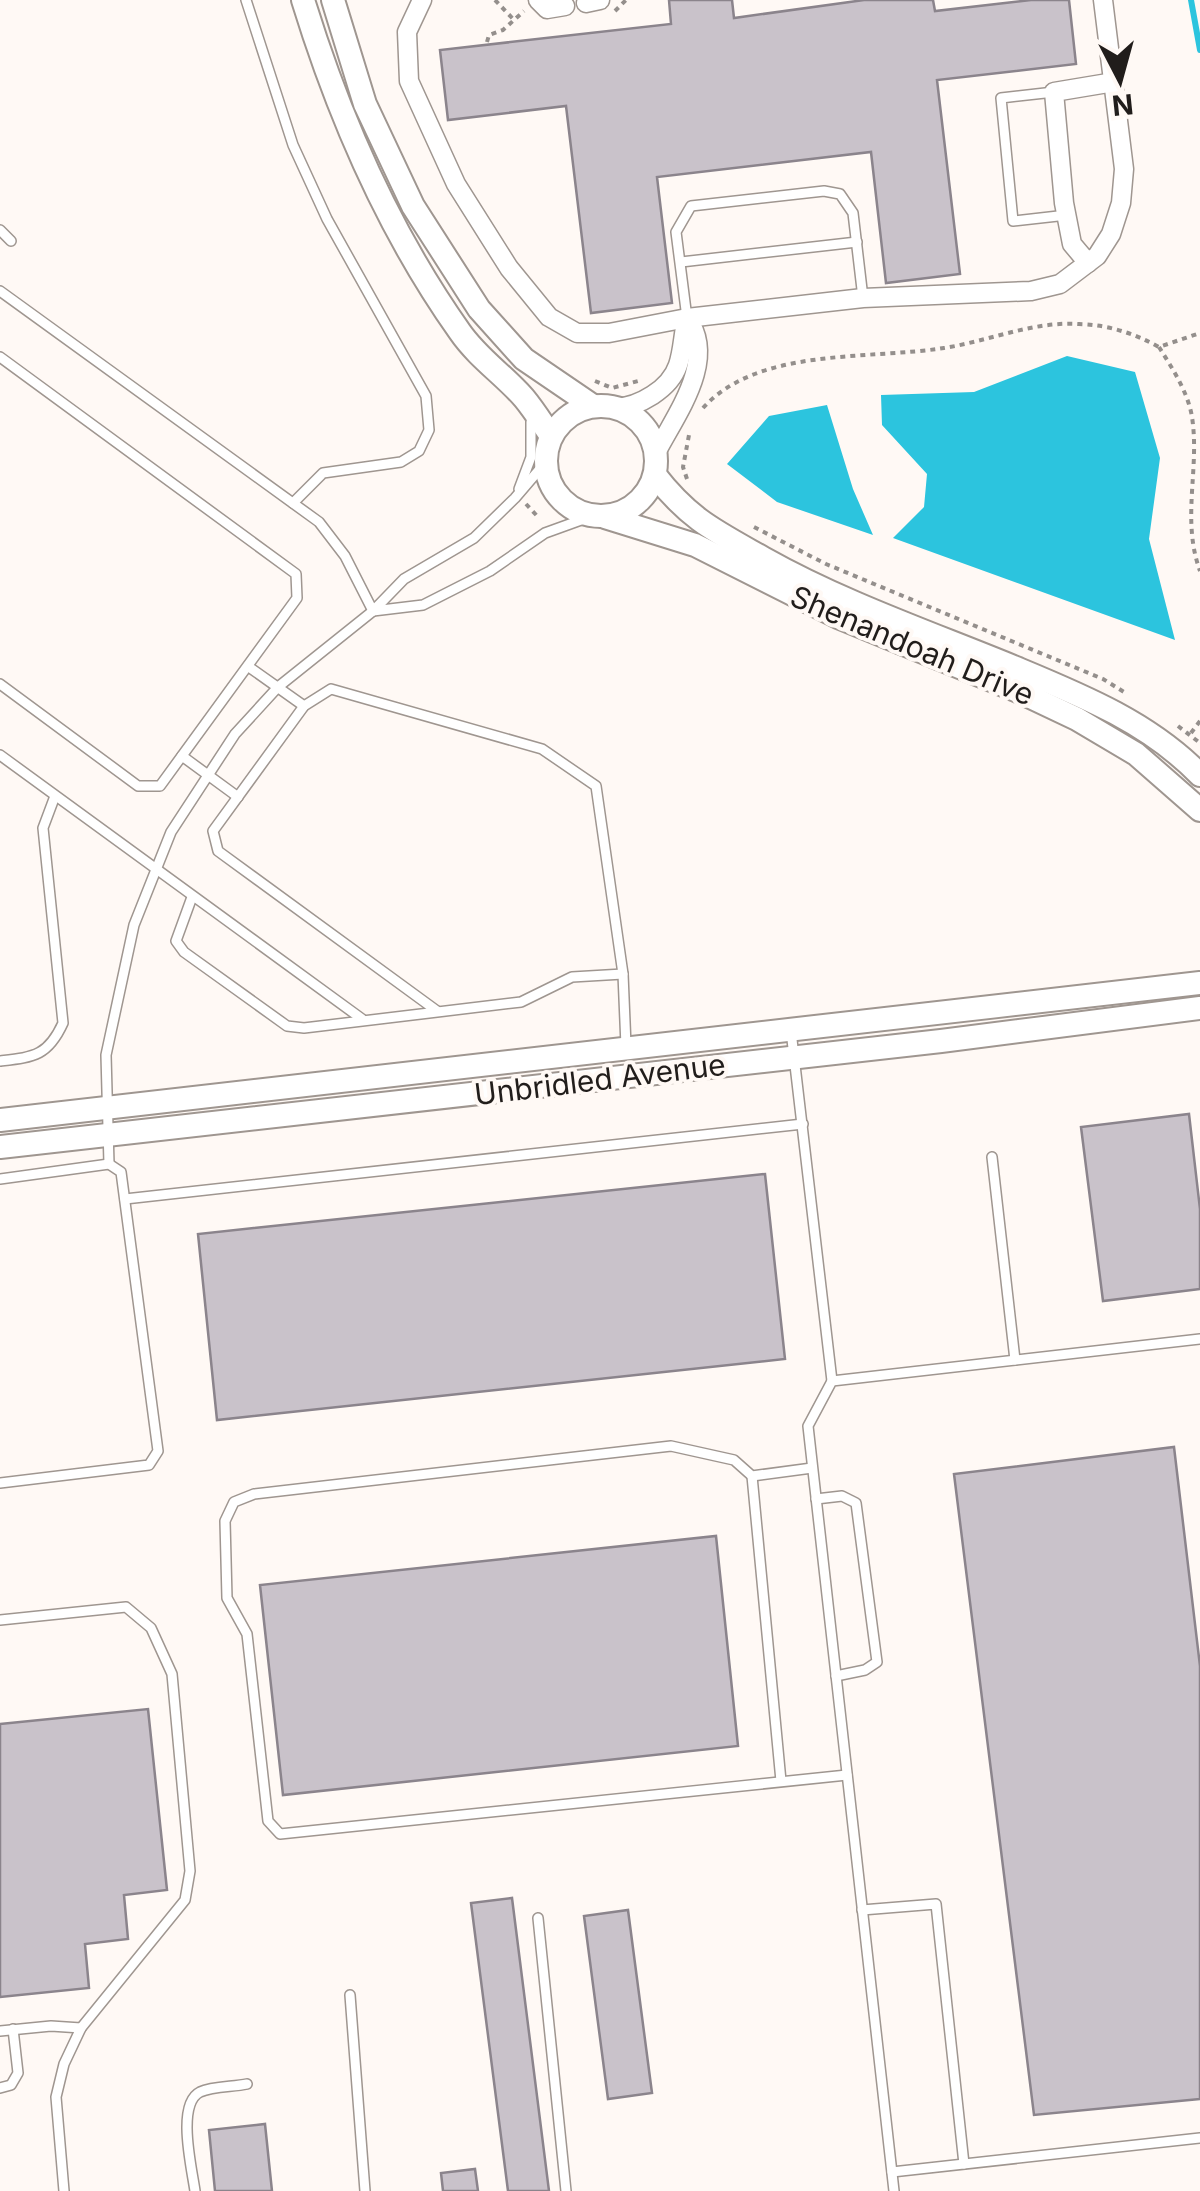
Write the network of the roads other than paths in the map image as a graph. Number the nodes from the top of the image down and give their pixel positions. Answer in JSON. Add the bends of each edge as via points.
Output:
{"nodes":[{"id":1,"x":246,"y":0,"type":"edge"},
{"id":2,"x":303,"y":0,"type":"edge"},
{"id":3,"x":333,"y":0,"type":"edge"},
{"id":4,"x":422,"y":0,"type":"edge"},
{"id":5,"x":538,"y":0,"type":"edge"},
{"id":6,"x":1103,"y":0,"type":"edge"},
{"id":7,"x":565,"y":6,"type":"dead end"},
{"id":8,"x":1114,"y":82,"type":"junction"},
{"id":9,"x":1054,"y":92,"type":"junction"},
{"id":10,"x":1067,"y":215,"type":"junction"},
{"id":11,"x":0,"y":230,"type":"edge"},
{"id":12,"x":11,"y":241,"type":"dead end"},
{"id":13,"x":857,"y":242,"type":"junction"},
{"id":14,"x":681,"y":262,"type":"junction"},
{"id":15,"x":1088,"y":263,"type":"junction"},
{"id":16,"x":0,"y":291,"type":"edge"},
{"id":17,"x":863,"y":298,"type":"junction"},
{"id":18,"x":687,"y":318,"type":"junction"},
{"id":19,"x":0,"y":357,"type":"edge"},
{"id":20,"x":687,"y":369,"type":"junction"},
{"id":21,"x":522,"y":396,"type":"junction"},
{"id":22,"x":604,"y":407,"type":"junction"},
{"id":23,"x":551,"y":436,"type":"junction"},
{"id":24,"x":545,"y":463,"type":"junction"},
{"id":25,"x":655,"y":464,"type":"junction"},
{"id":26,"x":516,"y":498,"type":"junction"},
{"id":27,"x":293,"y":503,"type":"junction"},
{"id":28,"x":598,"y":517,"type":"junction"},
{"id":29,"x":373,"y":611,"type":"junction"},
{"id":30,"x":249,"y":667,"type":"junction"},
{"id":31,"x":0,"y":684,"type":"edge"},
{"id":32,"x":278,"y":686,"type":"junction"},
{"id":33,"x":304,"y":706,"type":"junction"},
{"id":34,"x":0,"y":756,"type":"edge"},
{"id":35,"x":182,"y":756,"type":"junction"},
{"id":36,"x":208,"y":775,"type":"junction"},
{"id":37,"x":1200,"y":775,"type":"edge"},
{"id":38,"x":55,"y":796,"type":"junction"},
{"id":39,"x":238,"y":798,"type":"junction"},
{"id":40,"x":1200,"y":810,"type":"edge"},
{"id":41,"x":155,"y":871,"type":"junction"},
{"id":42,"x":192,"y":897,"type":"junction"},
{"id":43,"x":624,"y":974,"type":"junction"},
{"id":44,"x":1200,"y":983,"type":"edge"},
{"id":45,"x":1200,"y":1008,"type":"edge"},
{"id":46,"x":437,"y":1011,"type":"junction"},
{"id":47,"x":362,"y":1019,"type":"junction"},
{"id":48,"x":791,"y":1030,"type":"junction"},
{"id":49,"x":626,"y":1048,"type":"junction"},
{"id":50,"x":794,"y":1058,"type":"junction"},
{"id":51,"x":0,"y":1061,"type":"edge"},
{"id":52,"x":109,"y":1108,"type":"junction"},
{"id":53,"x":0,"y":1120,"type":"edge"},
{"id":54,"x":803,"y":1124,"type":"junction"},
{"id":55,"x":109,"y":1135,"type":"junction"},
{"id":56,"x":0,"y":1147,"type":"edge"},
{"id":57,"x":992,"y":1156,"type":"dead end"},
{"id":58,"x":110,"y":1164,"type":"junction"},
{"id":59,"x":0,"y":1179,"type":"edge"},
{"id":60,"x":125,"y":1199,"type":"junction"},
{"id":61,"x":1200,"y":1339,"type":"edge"},
{"id":62,"x":1015,"y":1360,"type":"junction"},
{"id":63,"x":832,"y":1381,"type":"junction"},
{"id":64,"x":812,"y":1468,"type":"junction"},
{"id":65,"x":752,"y":1476,"type":"junction"},
{"id":66,"x":0,"y":1484,"type":"edge"},
{"id":67,"x":816,"y":1498,"type":"junction"},
{"id":68,"x":0,"y":1620,"type":"edge"},
{"id":69,"x":836,"y":1676,"type":"junction"},
{"id":70,"x":847,"y":1774,"type":"junction"},
{"id":71,"x":781,"y":1782,"type":"junction"},
{"id":72,"x":862,"y":1910,"type":"junction"},
{"id":73,"x":538,"y":1918,"type":"dead end"},
{"id":74,"x":350,"y":1995,"type":"dead end"},
{"id":75,"x":80,"y":2028,"type":"junction"},
{"id":76,"x":0,"y":2030,"type":"edge"},
{"id":77,"x":13,"y":2030,"type":"junction"},
{"id":78,"x":248,"y":2084,"type":"dead end"},
{"id":79,"x":0,"y":2088,"type":"edge"},
{"id":80,"x":1200,"y":2138,"type":"edge"},
{"id":81,"x":964,"y":2164,"type":"junction"},
{"id":82,"x":892,"y":2172,"type":"junction"},
{"id":83,"x":64,"y":2191,"type":"edge"},
{"id":84,"x":194,"y":2191,"type":"edge"},
{"id":85,"x":365,"y":2191,"type":"edge"},
{"id":86,"x":566,"y":2191,"type":"edge"},
{"id":87,"x":894,"y":2191,"type":"edge"}],
"edges":[{"from":1,"to":27,"type":"lane","via":[[293,145],[326,218],[426,396],[428,430],[419,452],[401,462],[323,473]]},
{"from":2,"to":21,"type":"street","via":[[351,136],[396,227],[460,333]]},
{"from":3,"to":22,"type":"street","via":[[365,104],[422,221],[479,308],[524,358]]},
{"from":4,"to":18,"type":"street","via":[[407,32],[409,82],[456,184],[549,317],[577,333]]},
{"from":5,"to":7,"type":"street","via":[[548,9]]},
{"from":6,"to":8,"type":"street"},
{"from":8,"to":9,"type":"street"},
{"from":8,"to":15,"type":"street","via":[[1121,203],[1111,234]]},
{"from":9,"to":10,"type":"street"},
{"from":9,"to":10,"type":"lane","via":[[1001,98],[1013,221]]},
{"from":10,"to":15,"type":"street","via":[[1072,244]]},
{"from":11,"to":12,"type":"lane"},
{"from":13,"to":14,"type":"lane"},
{"from":13,"to":14,"type":"lane","via":[[853,212],[840,194],[691,206],[676,232]]},
{"from":13,"to":17,"type":"lane"},
{"from":14,"to":18,"type":"lane"},
{"from":15,"to":17,"type":"street","via":[[1060,284],[1030,290]]},
{"from":16,"to":27,"type":"lane"},
{"from":17,"to":18,"type":"street"},
{"from":18,"to":20,"type":"street"},
{"from":19,"to":30,"type":"lane","via":[[296,574],[298,598]]},
{"from":20,"to":22,"type":"street","via":[[630,408]]},
{"from":20,"to":25,"type":"street"},
{"from":21,"to":23,"type":"street"},
{"from":21,"to":26,"type":"lane","via":[[534,429],[532,457]]},
{"from":22,"to":23,"type":"street","via":[[576,412]]},
{"from":22,"to":25,"type":"street","via":[[642,424]]},
{"from":23,"to":24,"type":"street"},
{"from":24,"to":26,"type":"lane"},
{"from":24,"to":28,"type":"street","via":[[561,501]]},
{"from":25,"to":28,"type":"street","via":[[648,491],[636,504]]},
{"from":25,"to":37,"type":"street","name":"Shenandoah Drive","via":[[678,505],[706,526],[792,574],[1084,696],[1149,732]]},
{"from":26,"to":29,"type":"lane","via":[[474,538],[404,578]]},
{"from":27,"to":29,"type":"lane","via":[[319,522],[345,556]]},
{"from":28,"to":29,"type":"lane","via":[[546,533],[423,605]]},
{"from":28,"to":40,"type":"street","name":"Shenandoah Drive","via":[[695,545],[838,617],[1078,719],[1136,754]]},
{"from":29,"to":32,"type":"lane"},
{"from":30,"to":32,"type":"lane"},
{"from":30,"to":35,"type":"lane"},
{"from":31,"to":35,"type":"lane","via":[[138,786],[160,786]]},
{"from":32,"to":33,"type":"lane"},
{"from":32,"to":36,"type":"lane"},
{"from":33,"to":39,"type":"lane"},
{"from":33,"to":43,"type":"lane","via":[[331,689],[396,706],[542,749],[596,786]]},
{"from":34,"to":38,"type":"lane"},
{"from":35,"to":36,"type":"lane"},
{"from":36,"to":39,"type":"lane"},
{"from":36,"to":41,"type":"lane","via":[[170,832]]},
{"from":38,"to":41,"type":"lane"},
{"from":38,"to":51,"type":"lane","via":[[43,828],[63,1023],[52,1046],[29,1058]]},
{"from":39,"to":46,"type":"lane","via":[[213,831],[218,851]]},
{"from":41,"to":42,"type":"lane"},
{"from":41,"to":52,"type":"lane","via":[[134,925],[106,1055]]},
{"from":42,"to":47,"type":"lane"},
{"from":42,"to":47,"type":"lane","via":[[176,941],[257,1005],[287,1026]]},
{"from":43,"to":46,"type":"lane","via":[[572,977],[521,1002]]},
{"from":43,"to":49,"type":"lane"},
{"from":44,"to":48,"type":"street","name":"Unbridled Avenue"},
{"from":45,"to":50,"type":"street","name":"Unbridled Avenue"},
{"from":46,"to":47,"type":"lane"},
{"from":48,"to":49,"type":"street","name":"Unbridled Avenue"},
{"from":48,"to":50,"type":"lane"},
{"from":49,"to":52,"type":"street","name":"Unbridled Avenue"},
{"from":50,"to":54,"type":"lane"},
{"from":50,"to":55,"type":"street","name":"Unbridled Avenue"},
{"from":52,"to":53,"type":"street","name":"Unbridled Avenue"},
{"from":52,"to":55,"type":"lane"},
{"from":54,"to":60,"type":"lane"},
{"from":54,"to":63,"type":"lane"},
{"from":55,"to":56,"type":"street","name":"Unbridled Avenue"},
{"from":55,"to":58,"type":"lane"},
{"from":57,"to":62,"type":"lane"},
{"from":58,"to":59,"type":"lane"},
{"from":58,"to":60,"type":"lane","via":[[122,1172]]},
{"from":60,"to":66,"type":"lane","via":[[158,1451],[148,1465]]},
{"from":61,"to":62,"type":"lane"},
{"from":62,"to":63,"type":"lane"},
{"from":63,"to":64,"type":"lane","via":[[808,1426]]},
{"from":64,"to":65,"type":"lane"},
{"from":64,"to":67,"type":"lane"},
{"from":65,"to":71,"type":"lane"},
{"from":65,"to":71,"type":"lane","via":[[734,1460],[672,1446],[254,1494],[234,1502],[225,1521],[228,1598],[247,1634],[268,1821],[280,1834]]},
{"from":67,"to":69,"type":"lane"},
{"from":67,"to":69,"type":"lane","via":[[842,1496],[856,1503],[877,1662]]},
{"from":68,"to":75,"type":"lane","via":[[126,1607],[151,1628],[172,1674],[190,1871],[185,1900]]},
{"from":69,"to":70,"type":"lane"},
{"from":70,"to":71,"type":"lane"},
{"from":70,"to":72,"type":"lane"},
{"from":72,"to":81,"type":"lane","via":[[936,1904]]},
{"from":72,"to":82,"type":"lane"},
{"from":73,"to":86,"type":"lane"},
{"from":74,"to":85,"type":"lane"},
{"from":75,"to":77,"type":"lane"},
{"from":75,"to":83,"type":"lane","via":[[56,2097]]},
{"from":76,"to":77,"type":"lane"},
{"from":77,"to":79,"type":"lane","via":[[18,2073],[12,2085]]},
{"from":78,"to":84,"type":"lane","via":[[192,2099],[186,2122]]},
{"from":80,"to":81,"type":"lane"},
{"from":81,"to":82,"type":"lane"},
{"from":82,"to":87,"type":"lane"}]}
